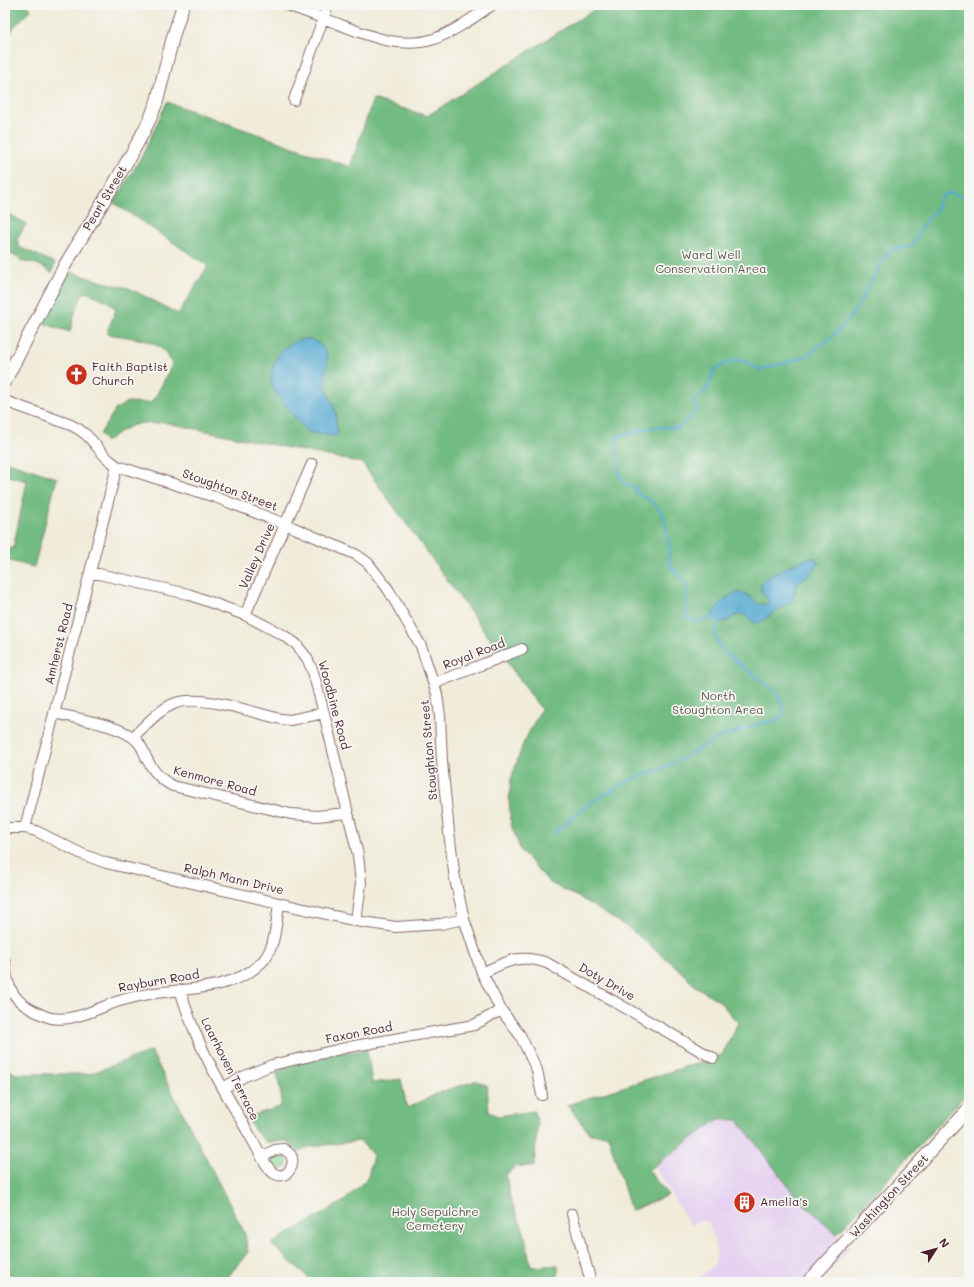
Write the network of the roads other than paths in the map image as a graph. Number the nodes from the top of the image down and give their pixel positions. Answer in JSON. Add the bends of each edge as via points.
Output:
{"nodes":[{"id":1,"x":183,"y":5,"type":"edge"},
{"id":2,"x":287,"y":5,"type":"edge"},
{"id":3,"x":328,"y":5,"type":"edge"},
{"id":4,"x":492,"y":5,"type":"edge"},
{"id":5,"x":324,"y":19,"type":"junction"},
{"id":6,"x":294,"y":100,"type":"dead end"},
{"id":7,"x":7,"y":374,"type":"edge"},
{"id":8,"x":5,"y":401,"type":"edge"},
{"id":9,"x":312,"y":464,"type":"dead end"},
{"id":10,"x":118,"y":466,"type":"junction"},
{"id":11,"x":285,"y":524,"type":"junction"},
{"id":12,"x":90,"y":572,"type":"junction"},
{"id":13,"x":245,"y":615,"type":"junction"},
{"id":14,"x":522,"y":649,"type":"dead end"},
{"id":15,"x":435,"y":683,"type":"junction"},
{"id":16,"x":54,"y":713,"type":"junction"},
{"id":17,"x":324,"y":713,"type":"junction"},
{"id":18,"x":132,"y":737,"type":"junction"},
{"id":19,"x":347,"y":813,"type":"junction"},
{"id":20,"x":5,"y":828,"type":"edge"},
{"id":21,"x":25,"y":828,"type":"junction"},
{"id":22,"x":279,"y":903,"type":"junction"},
{"id":23,"x":464,"y":919,"type":"junction"},
{"id":24,"x":356,"y":921,"type":"junction"},
{"id":25,"x":5,"y":962,"type":"edge"},
{"id":26,"x":482,"y":973,"type":"junction"},
{"id":27,"x":180,"y":990,"type":"junction"},
{"id":28,"x":501,"y":1010,"type":"junction"},
{"id":29,"x":712,"y":1058,"type":"dead end"},
{"id":30,"x":223,"y":1088,"type":"junction"},
{"id":31,"x":542,"y":1096,"type":"dead end"},
{"id":32,"x":969,"y":1109,"type":"edge"},
{"id":33,"x":262,"y":1157,"type":"dead end"},
{"id":34,"x":572,"y":1214,"type":"dead end"},
{"id":35,"x":591,"y":1282,"type":"edge"},
{"id":36,"x":808,"y":1282,"type":"edge"}],
"edges":[{"from":1,"to":7,"type":"main road","name":"Pearl Street","via":[[150,119],[65,265]]},
{"from":2,"to":5,"type":"street"},
{"from":3,"to":5,"type":"street"},
{"from":4,"to":5,"type":"street","via":[[458,28],[433,39],[412,42],[390,41],[367,35]]},
{"from":5,"to":6,"type":"street"},
{"from":8,"to":10,"type":"street","name":"Stoughton Street","via":[[81,430]]},
{"from":9,"to":11,"type":"street","name":"Valley Drive"},
{"from":10,"to":11,"type":"street","name":"Stoughton Street","via":[[215,496]]},
{"from":10,"to":12,"type":"street","name":"Amherst Road"},
{"from":11,"to":13,"type":"street","name":"Valley Drive"},
{"from":11,"to":15,"type":"street","name":"Stoughton Street","via":[[357,555],[368,564],[388,589],[421,646]]},
{"from":12,"to":13,"type":"street","name":"Woodbine Road","via":[[188,594]]},
{"from":12,"to":16,"type":"street","name":"Amherst Road"},
{"from":13,"to":17,"type":"street","name":"Woodbine Road","via":[[296,644],[307,658],[313,672]]},
{"from":14,"to":15,"type":"street","name":"Royal Road"},
{"from":15,"to":23,"type":"street","name":"Stoughton Street","via":[[449,832],[455,880]]},
{"from":16,"to":18,"type":"street","name":"Kenmore Road","via":[[119,730]]},
{"from":16,"to":21,"type":"street","name":"Amherst Road"},
{"from":17,"to":18,"type":"street","via":[[290,720],[204,700],[189,700],[168,707]]},
{"from":17,"to":19,"type":"street","name":"Woodbine Road"},
{"from":18,"to":19,"type":"street","name":"Kenmore Road","via":[[157,774],[173,786],[291,814],[317,816]]},
{"from":19,"to":24,"type":"street","name":"Woodbine Road","via":[[360,870]]},
{"from":20,"to":21,"type":"street","name":"Ralph Mann Drive"},
{"from":21,"to":22,"type":"street","name":"Ralph Mann Drive","via":[[106,863]]},
{"from":22,"to":24,"type":"street","name":"Ralph Mann Drive"},
{"from":22,"to":27,"type":"street","name":"Rayburn Road","via":[[269,953],[261,963],[234,979]]},
{"from":23,"to":24,"type":"street","name":"Ralph Mann Drive","via":[[441,924],[396,927]]},
{"from":23,"to":26,"type":"street","name":"Stoughton Street"},
{"from":25,"to":27,"type":"street","name":"Rayburn Road","via":[[9,988],[18,1001],[52,1018],[73,1016],[147,994]]},
{"from":26,"to":28,"type":"street","name":"Stoughton Street"},
{"from":26,"to":29,"type":"street","name":"Doty Drive","via":[[519,958],[532,958],[547,963]]},
{"from":27,"to":30,"type":"street","name":"Laarhoven Terrace","via":[[198,1040]]},
{"from":28,"to":30,"type":"street","name":"Faxon Road","via":[[474,1025],[349,1047],[272,1065]]},
{"from":28,"to":31,"type":"street","name":"Stoughton Street","via":[[520,1035],[531,1056],[537,1070]]},
{"from":30,"to":33,"type":"street","name":"Laarhoven Terrace"},
{"from":32,"to":36,"type":"main road","name":"Washington Street"},
{"from":34,"to":35,"type":"street"}]}
